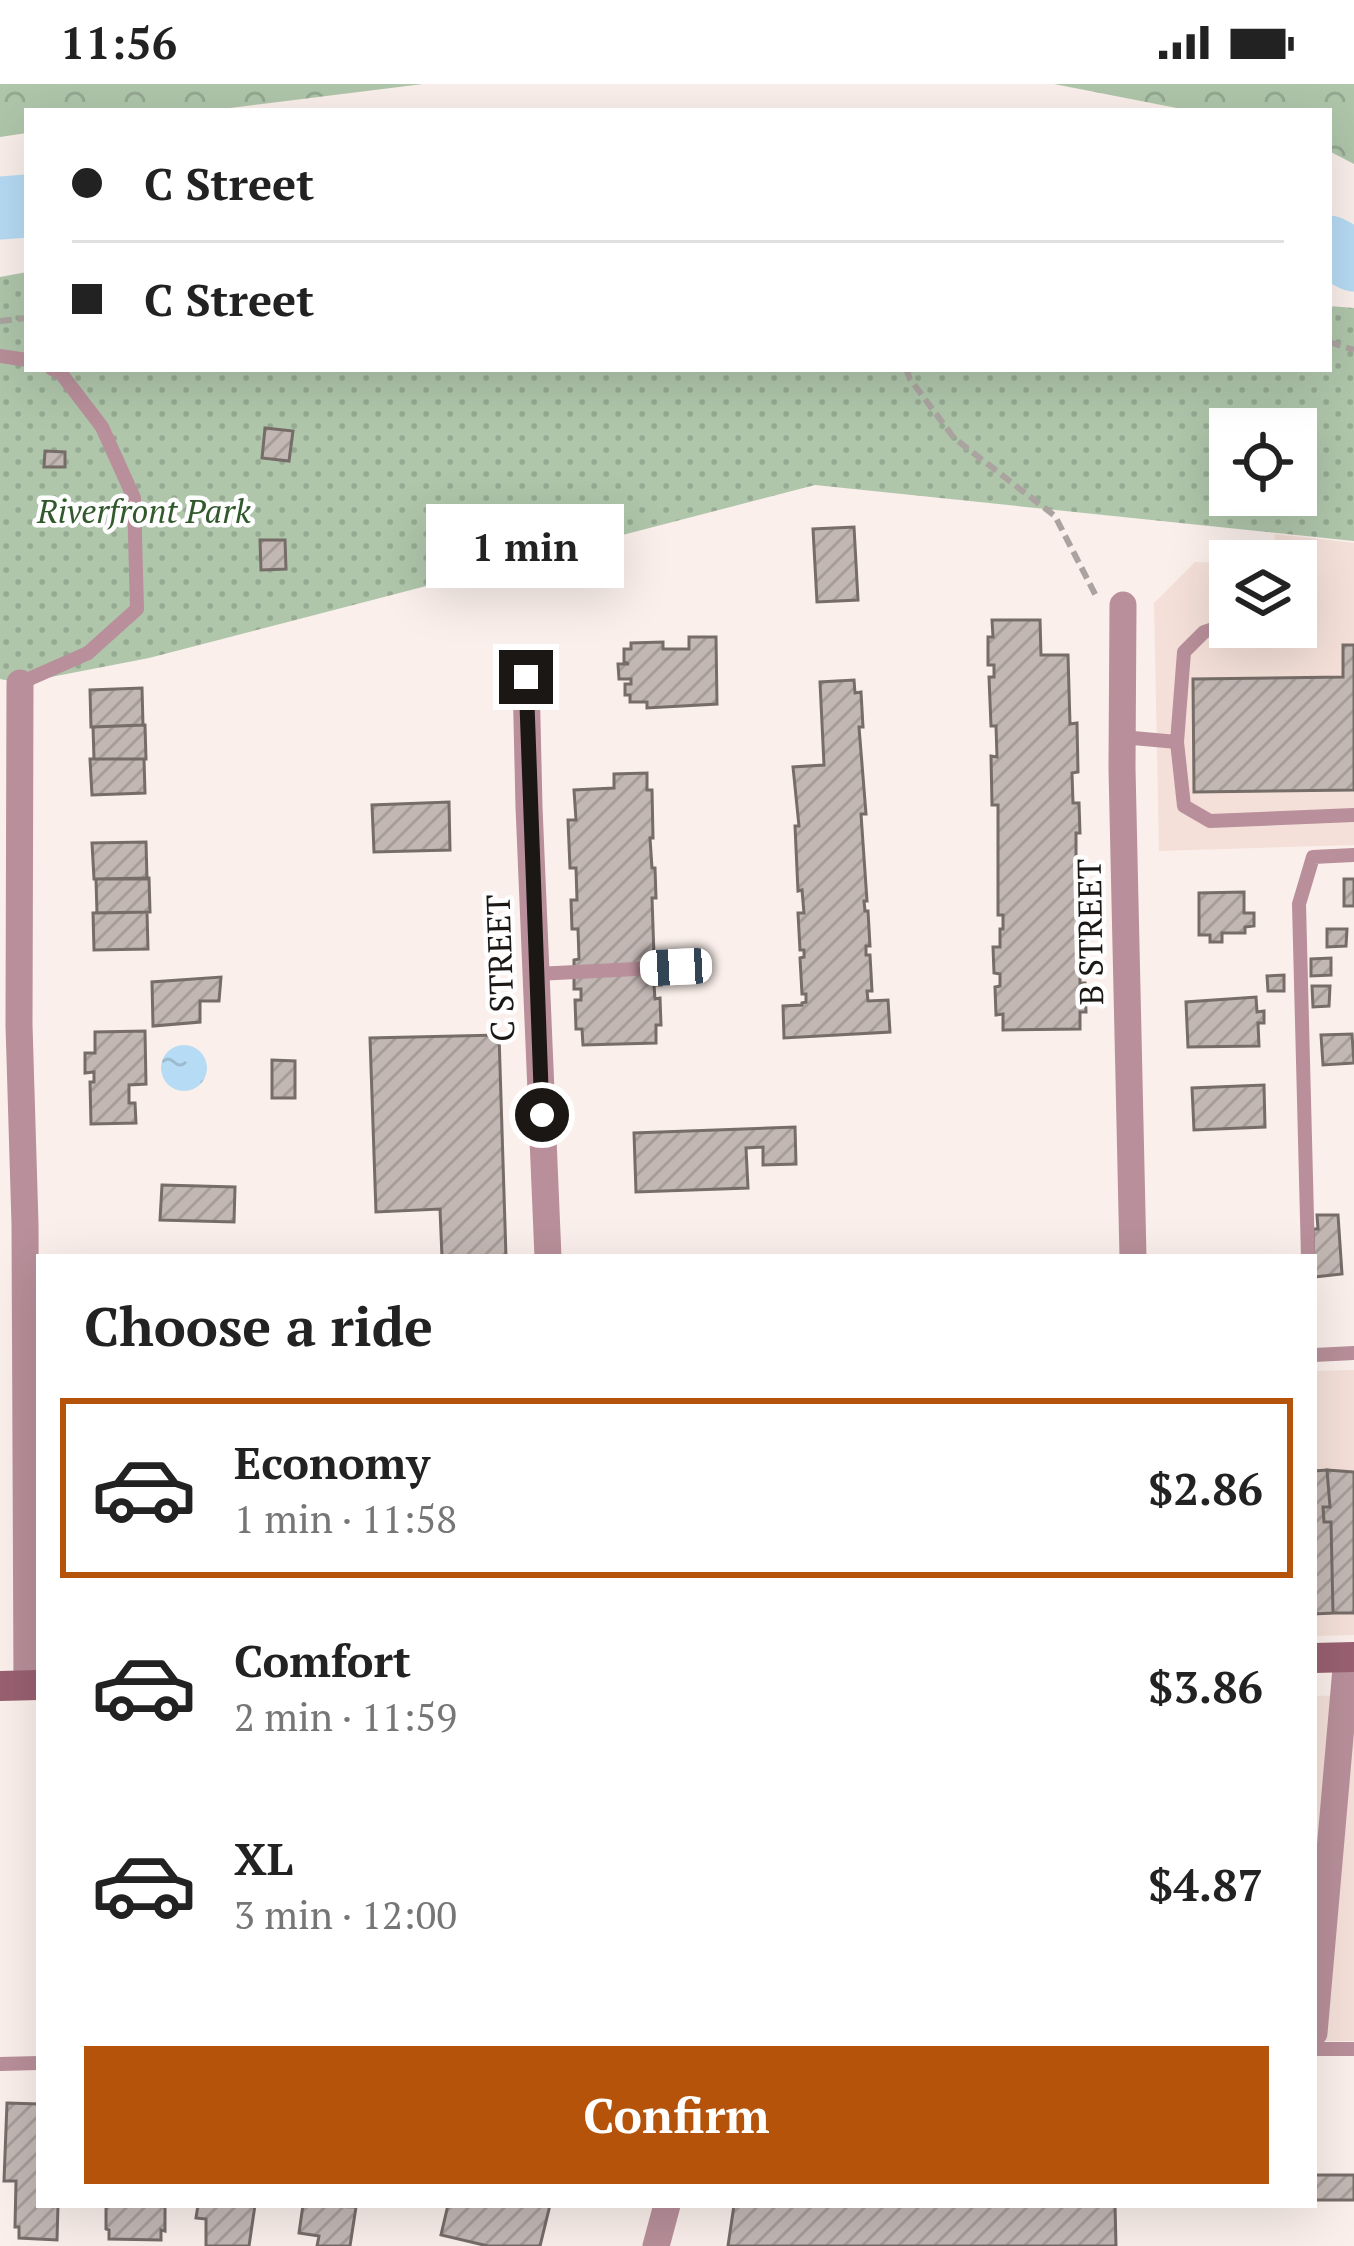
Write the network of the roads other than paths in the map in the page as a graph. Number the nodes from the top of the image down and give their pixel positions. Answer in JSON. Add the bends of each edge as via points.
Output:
{"nodes":[{"id":1,"x":59,"y":372,"type":"edge"},
{"id":2,"x":1123,"y":605,"type":"road end"},
{"id":3,"x":1209,"y":630,"type":"edge"},
{"id":4,"x":526,"y":677,"type":"dead end"},
{"id":5,"x":20,"y":683,"type":"joint"},
{"id":6,"x":1122,"y":737,"type":"junction"},
{"id":7,"x":1178,"y":742,"type":"junction"},
{"id":8,"x":1354,"y":814,"type":"edge"},
{"id":9,"x":1354,"y":855,"type":"edge"},
{"id":10,"x":676,"y":967,"type":"dead end"},
{"id":11,"x":536,"y":974,"type":"junction"},
{"id":12,"x":548,"y":1254,"type":"edge"},
{"id":13,"x":1133,"y":1254,"type":"edge"},
{"id":14,"x":1307,"y":1254,"type":"edge"},
{"id":15,"x":1317,"y":1354,"type":"edge"},
{"id":16,"x":1354,"y":1354,"type":"edge"},
{"id":17,"x":33,"y":1393,"type":"edge"},
{"id":18,"x":1351,"y":1657,"type":"edge"},
{"id":19,"x":1317,"y":1658,"type":"edge"},
{"id":20,"x":22,"y":1685,"type":"edge"},
{"id":21,"x":1317,"y":2003,"type":"edge"},
{"id":22,"x":1354,"y":2048,"type":"edge"},
{"id":23,"x":1317,"y":2049,"type":"edge"},
{"id":24,"x":36,"y":2063,"type":"edge"},
{"id":25,"x":0,"y":2064,"type":"edge"},
{"id":26,"x":667,"y":2208,"type":"edge"},
{"id":27,"x":656,"y":2246,"type":"edge"}],
"edges":[{"from":1,"to":5,"type":"lane","via":[[102,427],[134,497],[137,608],[88,652]]},
{"from":2,"to":6,"type":"street","name":"B STREET"},
{"from":3,"to":7,"type":"lane","via":[[1184,652]]},
{"from":4,"to":11,"type":"street","name":"C STREET"},
{"from":5,"to":17,"type":"street","via":[[19,1025]]},
{"from":6,"to":7,"type":"lane"},
{"from":6,"to":13,"type":"street","name":"B STREET"},
{"from":7,"to":8,"type":"lane","via":[[1184,806],[1210,821]]},
{"from":9,"to":14,"type":"lane","via":[[1313,857],[1299,904]]},
{"from":10,"to":11,"type":"lane"},
{"from":11,"to":12,"type":"street","name":"C STREET"},
{"from":15,"to":16,"type":"lane"},
{"from":17,"to":20,"type":"street"},
{"from":18,"to":19,"type":"street"},
{"from":18,"to":21,"type":"street"},
{"from":22,"to":23,"type":"lane"},
{"from":24,"to":25,"type":"lane"},
{"from":26,"to":27,"type":"street"}]}
